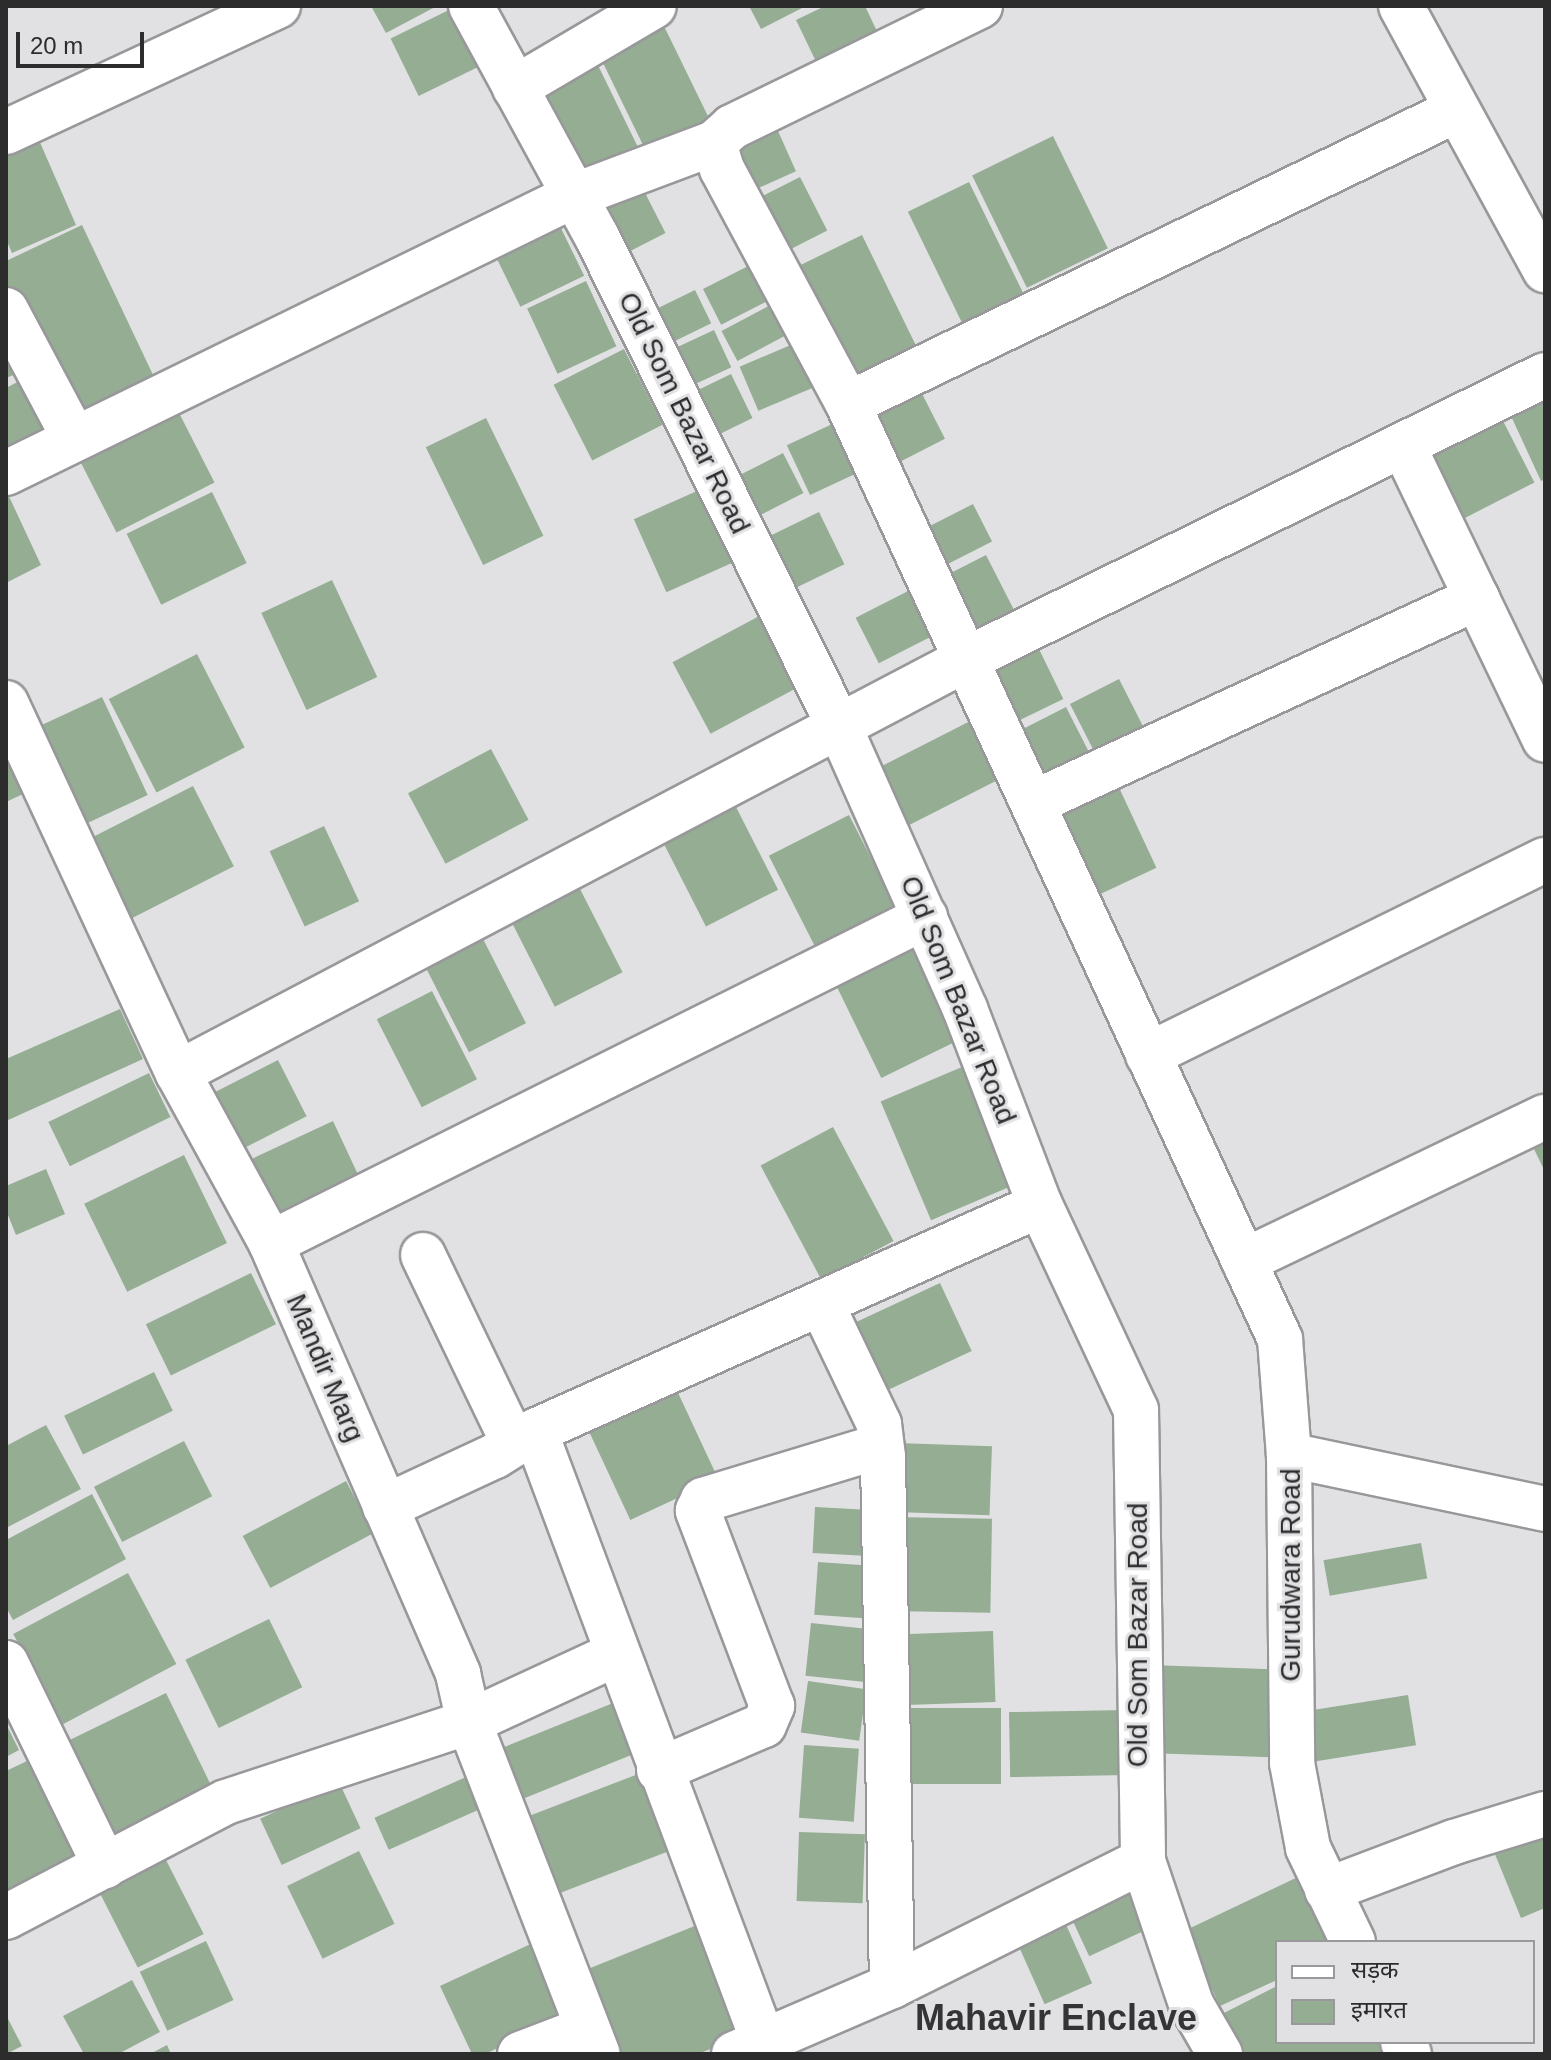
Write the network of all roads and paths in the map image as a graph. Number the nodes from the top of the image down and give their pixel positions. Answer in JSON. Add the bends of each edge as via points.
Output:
{"nodes":[{"id":1,"x":278,"y":6,"type":"edge"},
{"id":2,"x":471,"y":6,"type":"edge"},
{"id":3,"x":654,"y":6,"type":"edge"},
{"id":4,"x":980,"y":6,"type":"edge"},
{"id":5,"x":1401,"y":6,"type":"edge"},
{"id":6,"x":515,"y":88,"type":"junction"},
{"id":7,"x":1457,"y":110,"type":"junction"},
{"id":8,"x":6,"y":132,"type":"edge"},
{"id":9,"x":714,"y":143,"type":"junction"},
{"id":10,"x":573,"y":196,"type":"junction"},
{"id":11,"x":1545,"y":270,"type":"edge"},
{"id":12,"x":6,"y":310,"type":"edge"},
{"id":13,"x":1545,"y":375,"type":"edge"},
{"id":14,"x":848,"y":404,"type":"junction"},
{"id":15,"x":74,"y":438,"type":"junction"},
{"id":16,"x":1403,"y":445,"type":"junction"},
{"id":17,"x":6,"y":473,"type":"edge"},
{"id":18,"x":1477,"y":598,"type":"junction"},
{"id":19,"x":965,"y":660,"type":"junction"},
{"id":20,"x":6,"y":703,"type":"edge"},
{"id":21,"x":839,"y":726,"type":"junction"},
{"id":22,"x":1545,"y":740,"type":"edge"},
{"id":23,"x":1033,"y":803,"type":"junction"},
{"id":24,"x":1545,"y":860,"type":"edge"},
{"id":25,"x":925,"y":917,"type":"junction"},
{"id":26,"x":1148,"y":1055,"type":"junction"},
{"id":27,"x":178,"y":1073,"type":"junction"},
{"id":28,"x":1545,"y":1117,"type":"edge"},
{"id":29,"x":1040,"y":1205,"type":"junction"},
{"id":30,"x":271,"y":1243,"type":"junction"},
{"id":31,"x":423,"y":1255,"type":"dead end"},
{"id":32,"x":1244,"y":1261,"type":"junction"},
{"id":33,"x":822,"y":1305,"type":"junction"},
{"id":34,"x":524,"y":1436,"type":"junction"},
{"id":35,"x":881,"y":1446,"type":"junction"},
{"id":36,"x":1289,"y":1455,"type":"junction"},
{"id":37,"x":385,"y":1507,"type":"junction"},
{"id":38,"x":1545,"y":1509,"type":"edge"},
{"id":39,"x":616,"y":1654,"type":"junction"},
{"id":40,"x":6,"y":1663,"type":"edge"},
{"id":41,"x":469,"y":1722,"type":"junction"},
{"id":42,"x":659,"y":1770,"type":"junction"},
{"id":43,"x":1545,"y":1814,"type":"edge"},
{"id":44,"x":1143,"y":1861,"type":"junction"},
{"id":45,"x":105,"y":1866,"type":"junction"},
{"id":46,"x":1327,"y":1890,"type":"junction"},
{"id":47,"x":6,"y":1917,"type":"edge"},
{"id":48,"x":1352,"y":1940,"type":"edge"},
{"id":49,"x":892,"y":1986,"type":"junction"},
{"id":50,"x":592,"y":2041,"type":"edge"},
{"id":51,"x":748,"y":2046,"type":"edge"},
{"id":52,"x":520,"y":2054,"type":"edge"},
{"id":53,"x":1220,"y":2054,"type":"edge"}],
"edges":[{"from":1,"to":8,"type":"street"},
{"from":2,"to":6,"type":"street","name":"Old Som Bazar Road"},
{"from":3,"to":6,"type":"street"},
{"from":4,"to":9,"type":"street","via":[[732,127]]},
{"from":5,"to":7,"type":"street"},
{"from":6,"to":10,"type":"street","name":"Old Som Bazar Road"},
{"from":7,"to":11,"type":"street"},
{"from":7,"to":14,"type":"street"},
{"from":9,"to":10,"type":"street"},
{"from":9,"to":14,"type":"street","via":[[722,169]]},
{"from":10,"to":15,"type":"street"},
{"from":10,"to":21,"type":"street","name":"Old Som Bazar Road"},
{"from":12,"to":15,"type":"street"},
{"from":13,"to":16,"type":"street"},
{"from":14,"to":19,"type":"street"},
{"from":15,"to":17,"type":"street"},
{"from":16,"to":18,"type":"street"},
{"from":16,"to":19,"type":"street"},
{"from":18,"to":22,"type":"street"},
{"from":18,"to":23,"type":"street"},
{"from":19,"to":21,"type":"street"},
{"from":19,"to":23,"type":"street"},
{"from":20,"to":27,"type":"street","name":"Mandir Marg"},
{"from":21,"to":25,"type":"street","name":"Old Som Bazar Road"},
{"from":21,"to":27,"type":"street"},
{"from":23,"to":26,"type":"street"},
{"from":24,"to":26,"type":"street"},
{"from":25,"to":29,"type":"street","name":"Old Som Bazar Road"},
{"from":25,"to":30,"type":"street"},
{"from":26,"to":32,"type":"street"},
{"from":27,"to":30,"type":"street","name":"Mandir Marg"},
{"from":28,"to":32,"type":"street"},
{"from":29,"to":33,"type":"street"},
{"from":29,"to":44,"type":"street","name":"Old Som Bazar Road","via":[[1136,1410]]},
{"from":30,"to":37,"type":"street","name":"Mandir Marg"},
{"from":31,"to":34,"type":"street"},
{"from":32,"to":36,"type":"street","via":[[1280,1339]]},
{"from":33,"to":34,"type":"street"},
{"from":33,"to":35,"type":"street","via":[[879,1424]]},
{"from":34,"to":37,"type":"street"},
{"from":34,"to":39,"type":"street"},
{"from":35,"to":42,"type":"street","via":[[703,1500],[698,1511],[772,1706],[764,1725]]},
{"from":35,"to":49,"type":"street"},
{"from":36,"to":38,"type":"street","name":"Gurudwara Road"},
{"from":36,"to":46,"type":"street","name":"Gurudwara Road","via":[[1292,1763],[1308,1848]]},
{"from":37,"to":41,"type":"street","name":"Mandir Marg","via":[[458,1674]]},
{"from":39,"to":41,"type":"street"},
{"from":39,"to":42,"type":"street"},
{"from":40,"to":45,"type":"street"},
{"from":41,"to":45,"type":"street","via":[[226,1802]]},
{"from":41,"to":50,"type":"street","name":"Mandir Marg"},
{"from":42,"to":51,"type":"street"},
{"from":43,"to":46,"type":"street"},
{"from":44,"to":49,"type":"street"},
{"from":44,"to":53,"type":"street","name":"Old Som Bazar Road","via":[[1191,2004]]},
{"from":45,"to":47,"type":"street"},
{"from":46,"to":48,"type":"street","name":"Gurudwara Road"},
{"from":49,"to":51,"type":"street"},
{"from":50,"to":52,"type":"street"}]}
